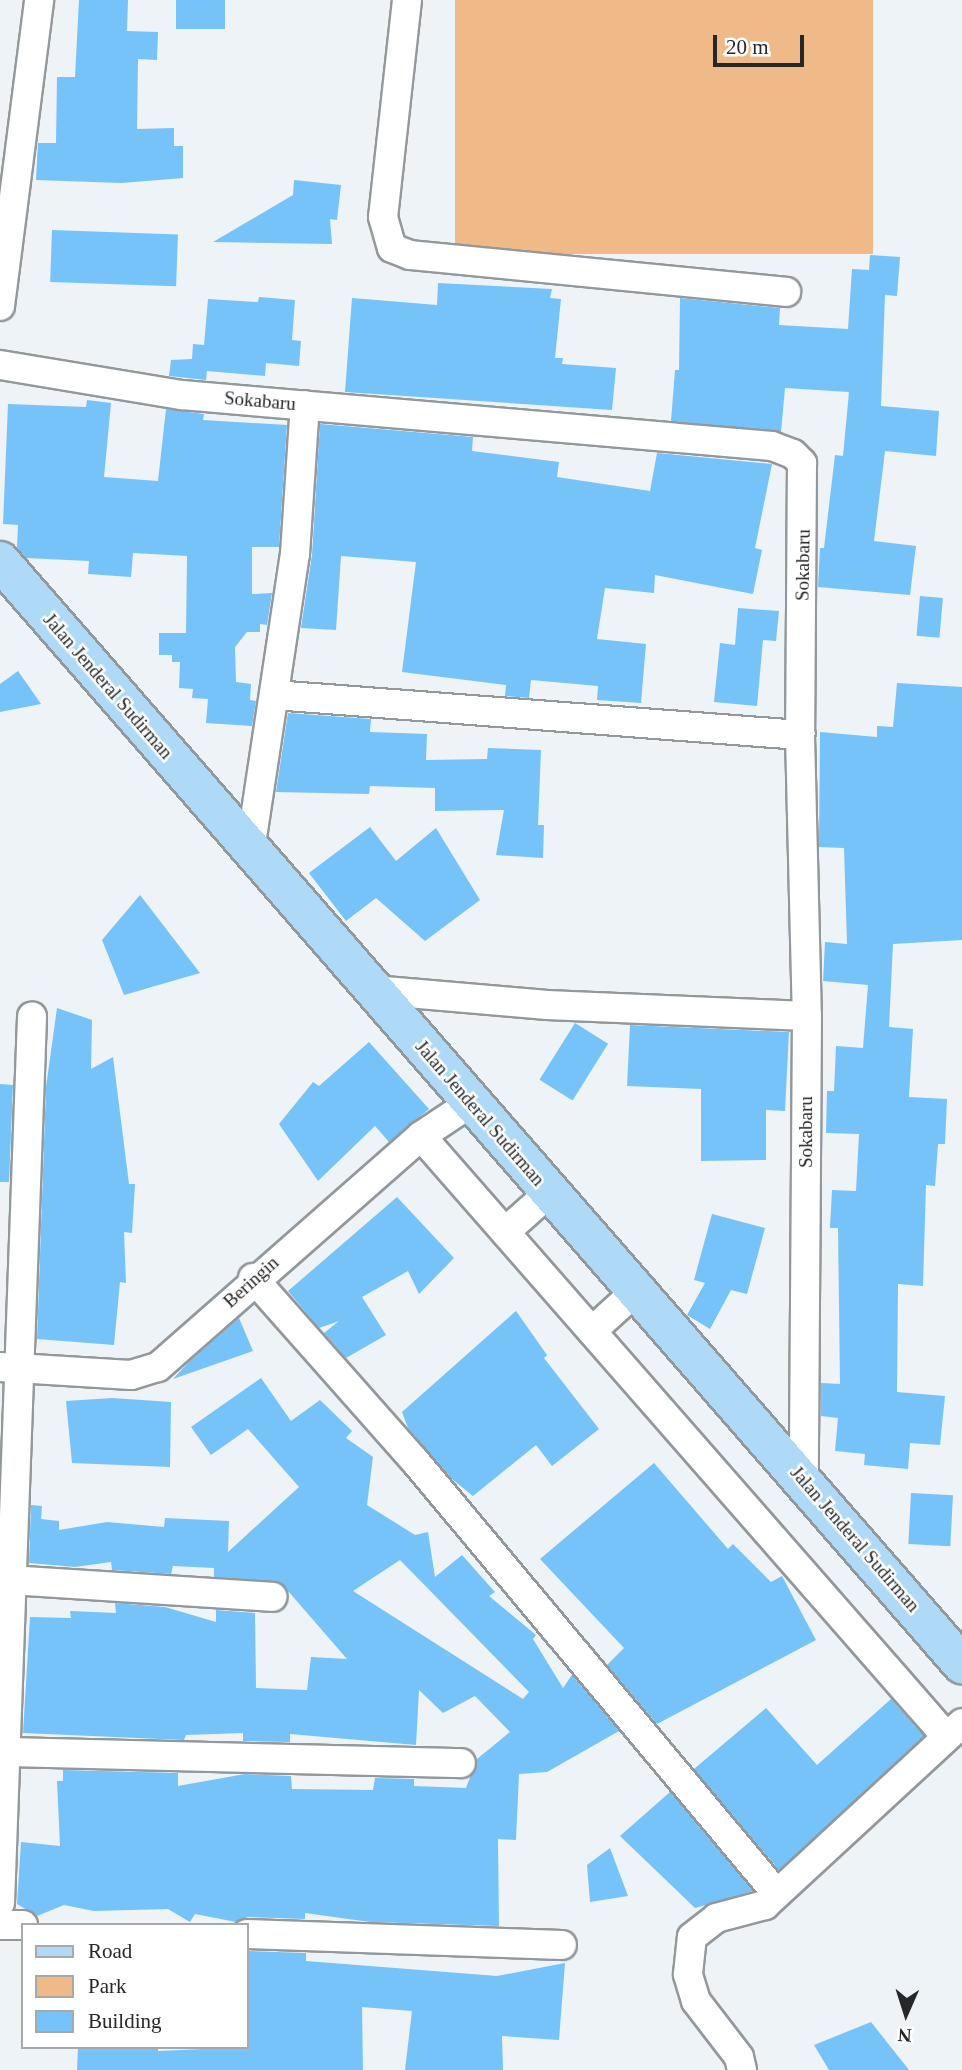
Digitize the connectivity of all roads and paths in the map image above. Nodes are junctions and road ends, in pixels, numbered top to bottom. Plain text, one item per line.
1 (38, 0) edge
2 (407, 0) edge
3 (786, 292) dead end
4 (0, 306) edge
5 (0, 365) edge
6 (305, 405) junction
7 (0, 561) edge
8 (274, 695) junction
9 (800, 735) junction
10 (250, 851) junction
11 (373, 990) junction
12 (807, 1016) junction
13 (32, 1017) dead end
14 (472, 1102) junction
15 (421, 1136) junction
16 (549, 1193) junction
17 (505, 1232) junction
18 (254, 1278) junction
19 (636, 1291) junction
20 (592, 1331) junction
21 (9, 1367) edge
22 (804, 1479) junction
23 (11, 1580) junction
24 (272, 1597) dead end
25 (962, 1664) edge
26 (953, 1729) edge
27 (6, 1752) junction
28 (461, 1763) dead end
29 (776, 1894) junction
30 (0, 1903) edge
31 (0, 1925) edge
32 (21, 1926) edge
33 (248, 1934) edge
34 (562, 1945) dead end
35 (742, 2070) edge

1 - 4 street
2 - 3 street
5 - 6 street, Sokabaru
6 - 8 street
6 - 9 street, Sokabaru
7 - 10 main road, Jalan Jenderal Sudirman
8 - 9 street
8 - 10 street
9 - 12 street, Sokabaru
10 - 11 main road, Jalan Jenderal Sudirman
11 - 12 street
11 - 14 main road, Jalan Jenderal Sudirman
12 - 22 street, Sokabaru
13 - 21 street
14 - 15 street, Beringin
14 - 16 main road, Jalan Jenderal Sudirman
15 - 17 street
15 - 18 street, Beringin
16 - 17 street
16 - 19 main road, Jalan Jenderal Sudirman
17 - 20 street
18 - 21 street, Beringin
18 - 29 street
19 - 20 street
19 - 22 main road, Jalan Jenderal Sudirman
20 - 26 street
21 - 23 street
22 - 25 main road, Jalan Jenderal Sudirman
23 - 24 street
23 - 27 street
26 - 29 street
27 - 28 street
27 - 30 street
29 - 35 street
31 - 32 street
33 - 34 street

